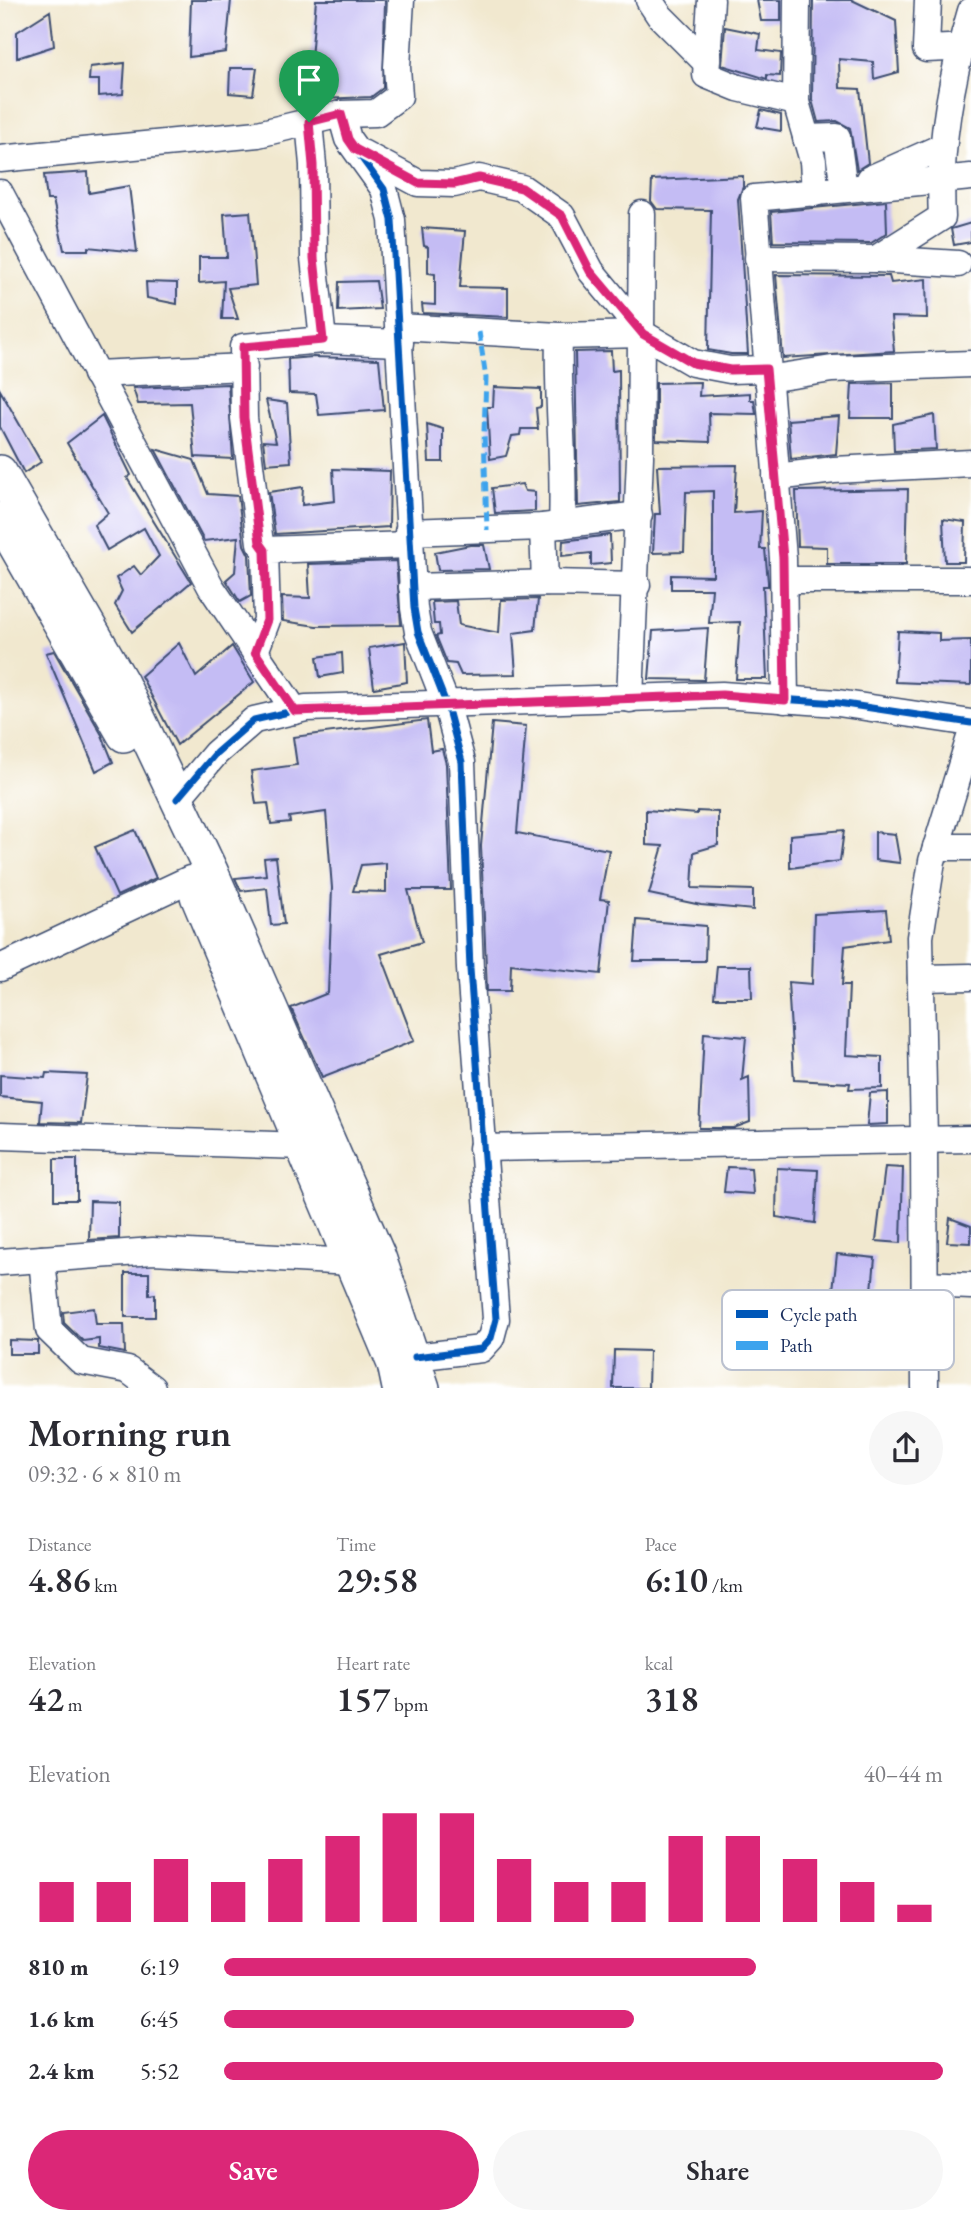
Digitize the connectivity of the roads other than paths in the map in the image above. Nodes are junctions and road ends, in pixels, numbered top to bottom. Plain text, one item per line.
1 (401, 0) edge
2 (649, 0) edge
3 (711, 0) edge
4 (797, 0) edge
5 (928, 0) edge
6 (971, 11) edge
7 (967, 47) edge
8 (706, 62) junction
9 (796, 102) junction
10 (341, 114) junction
11 (309, 122) junction
12 (806, 138) junction
13 (943, 147) junction
14 (355, 149) junction
15 (0, 159) edge
16 (971, 177) edge
17 (940, 181) junction
18 (848, 189) junction
19 (0, 192) edge
20 (815, 193) junction
21 (642, 214) dead end
22 (758, 258) junction
23 (876, 259) junction
24 (958, 264) dead end
25 (643, 334) junction
26 (400, 335) junction
27 (559, 336) junction
28 (323, 340) junction
29 (971, 364) edge
30 (244, 367) junction
31 (96, 374) junction
32 (767, 374) junction
33 (971, 463) edge
34 (0, 472) edge
35 (776, 477) junction
36 (639, 515) junction
37 (0, 519) edge
38 (553, 526) junction
39 (409, 539) junction
40 (265, 550) junction
41 (783, 580) junction
42 (971, 580) edge
43 (545, 583) junction
44 (637, 585) junction
45 (412, 587) junction
46 (255, 652) junction
47 (630, 699) junction
48 (785, 700) junction
49 (447, 706) junction
50 (295, 711) junction
51 (971, 723) edge
52 (971, 734) edge
53 (177, 799) junction
54 (936, 847) junction
55 (971, 847) edge
56 (190, 879) junction
57 (0, 968) edge
58 (971, 977) edge
59 (921, 978) junction
60 (0, 1136) edge
61 (925, 1138) junction
62 (971, 1139) edge
63 (303, 1146) junction
64 (482, 1148) junction
65 (42, 1259) junction
66 (0, 1262) edge
67 (351, 1262) junction
68 (925, 1284) junction
69 (971, 1286) edge
70 (925, 1290) edge
71 (925, 1370) edge
72 (419, 1372) edge
73 (152, 1388) edge
74 (399, 1388) edge
75 (925, 1388) edge

1 - 10 street
2 - 8 street
3 - 8 street
4 - 9 street
5 - 7 street
6 - 7 street
7 - 13 street
8 - 9 street
9 - 12 street
10 - 11 street
10 - 14 street
11 - 15 street
11 - 28 street
12 - 18 street
12 - 20 street
13 - 17 street
13 - 18 street
14 - 25 street
14 - 26 street
16 - 17 street
17 - 18 street
17 - 23 street
18 - 20 street
19 - 31 street
20 - 22 street
21 - 25 street
22 - 23 street
22 - 32 street
23 - 24 street
25 - 27 street
25 - 32 street
25 - 36 street
26 - 27 street
26 - 28 street
26 - 39 street
27 - 38 street
28 - 30 street
29 - 32 street
30 - 31 street
30 - 40 street
31 - 46 street
32 - 35 street
33 - 35 street
34 - 53 main road
35 - 41 street
36 - 38 street
36 - 44 street
37 - 56 main road
38 - 39 street
38 - 43 street
39 - 40 street
39 - 45 street
40 - 46 street
41 - 42 street
41 - 48 street
43 - 44 street
43 - 45 street
44 - 47 street
45 - 49 street
46 - 50 street
47 - 48 street
47 - 49 street
48 - 51 street
49 - 50 street
49 - 64 street
50 - 53 street
52 - 54 street
53 - 72 main road
54 - 55 street
54 - 59 street
56 - 57 street
56 - 63 main road
58 - 59 street
59 - 61 street
60 - 63 street
61 - 62 street
61 - 64 street
61 - 68 street
63 - 67 main road
64 - 72 street
65 - 66 street
65 - 67 street
65 - 73 street
67 - 74 main road
68 - 69 street
68 - 70 street
71 - 75 street

